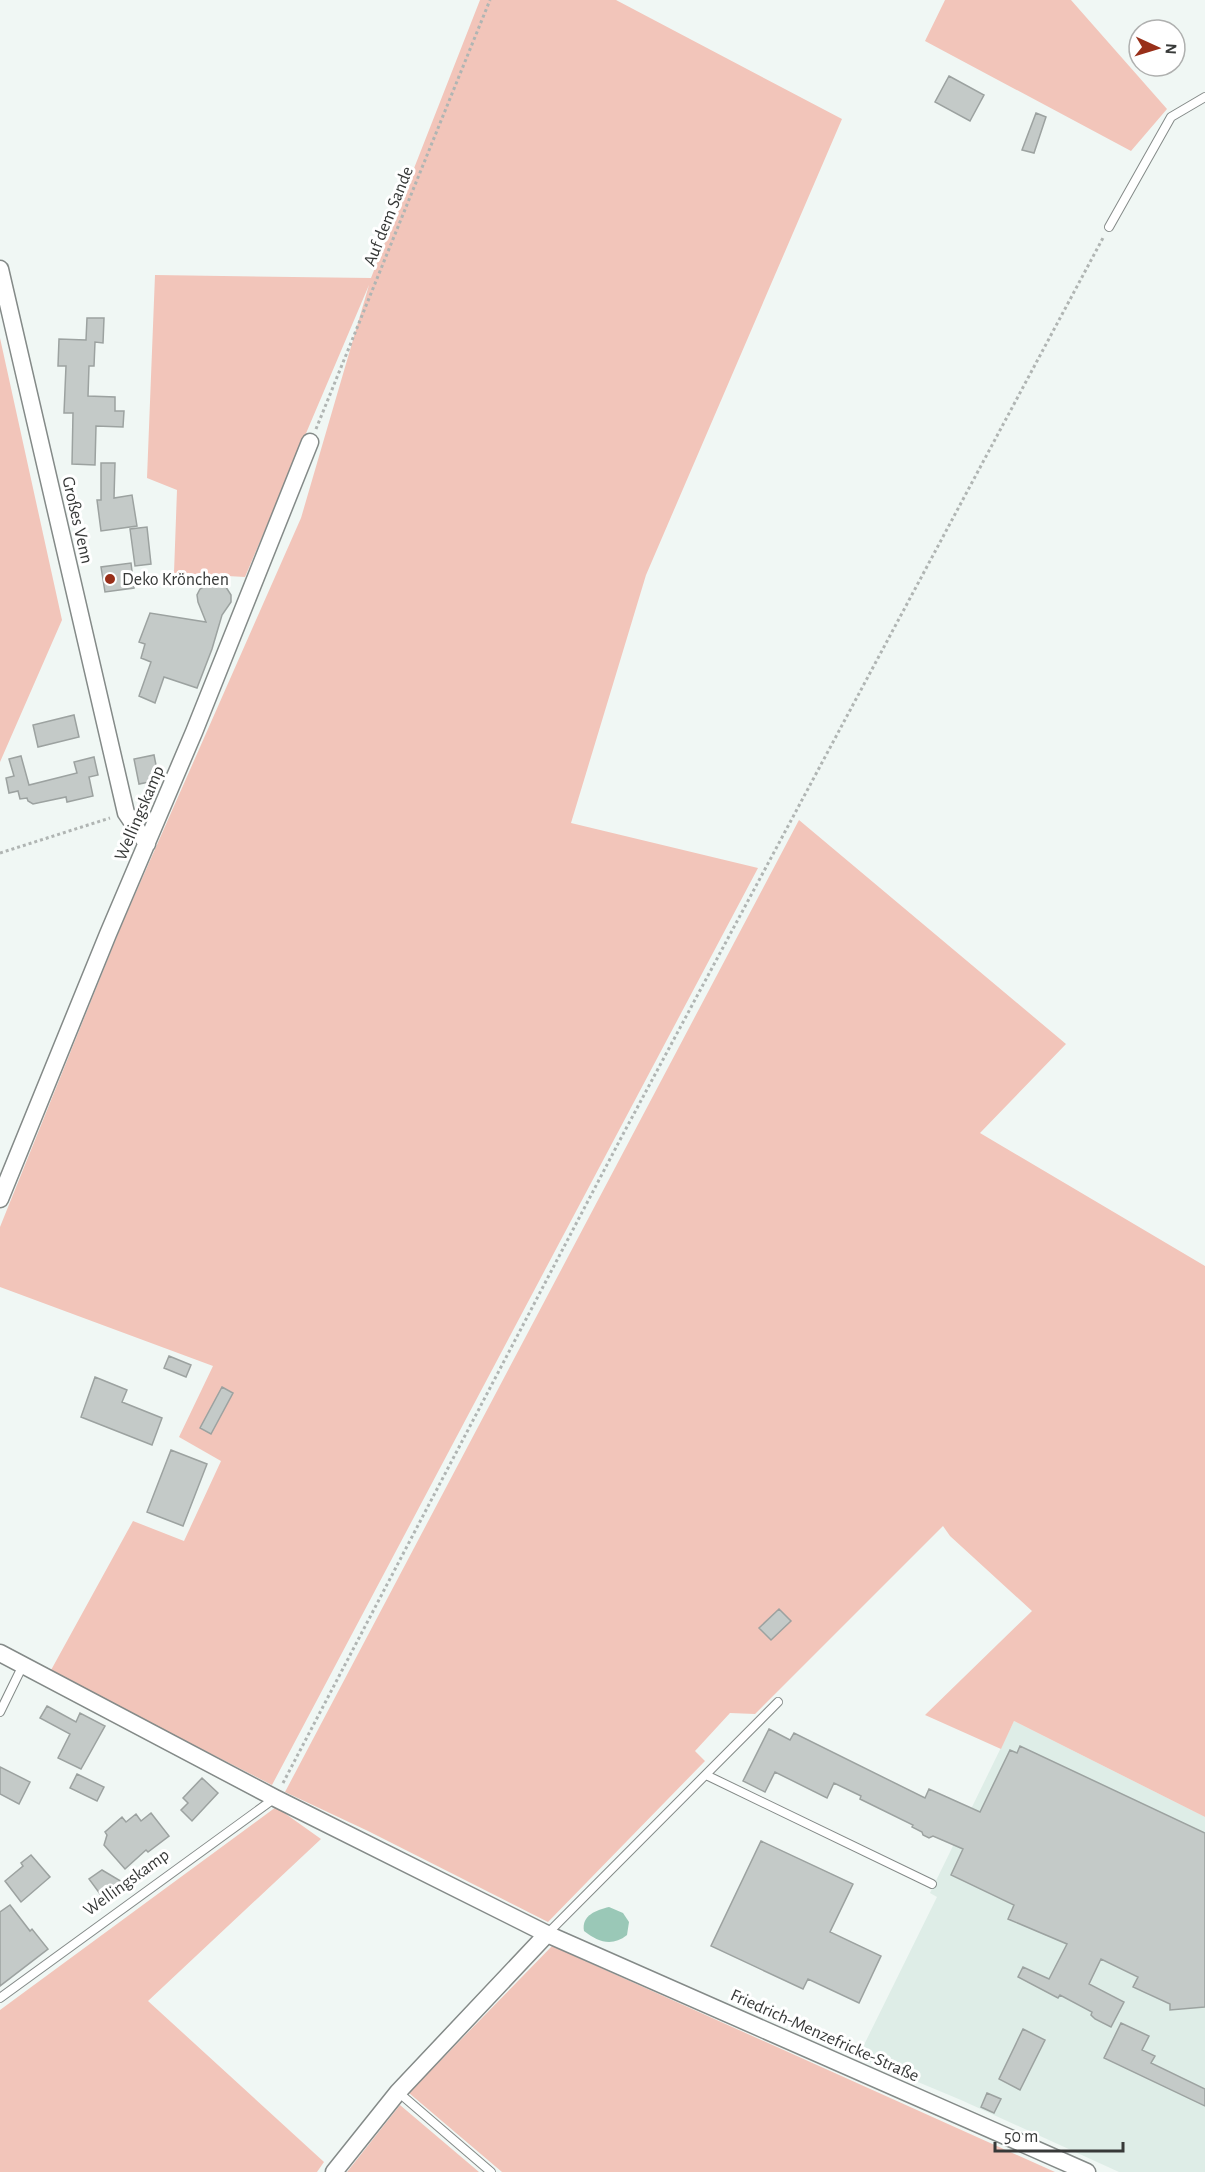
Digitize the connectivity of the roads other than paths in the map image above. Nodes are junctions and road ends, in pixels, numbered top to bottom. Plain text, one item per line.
1 (1205, 97) edge
2 (1109, 227) road end
3 (0, 269) edge
4 (310, 442) road end
5 (147, 844) junction
6 (0, 1199) edge
7 (0, 1653) edge
8 (24, 1665) junction
9 (778, 1702) dead end
10 (0, 1712) edge
11 (706, 1775) junction
12 (275, 1798) junction
13 (932, 1884) dead end
14 (547, 1934) junction
15 (0, 1998) edge
16 (398, 2092) junction
17 (334, 2172) edge
18 (491, 2172) edge
19 (1087, 2172) edge

1 - 2 lane
3 - 5 street, Großes Venn
4 - 5 street, Wellingskamp
5 - 6 street, Wellingskamp
7 - 8 street
8 - 10 lane
8 - 12 street
9 - 11 lane
11 - 13 lane
11 - 14 lane
12 - 14 street
12 - 15 lane, Wellingskamp
14 - 16 street
14 - 19 street, Friedrich-Menzefricke-Straße
16 - 17 street
16 - 18 lane

